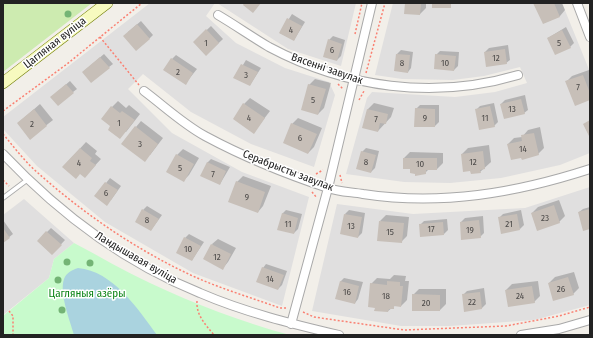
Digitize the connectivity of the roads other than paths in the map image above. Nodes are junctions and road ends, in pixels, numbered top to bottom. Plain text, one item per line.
1 (108, 3) edge
2 (372, 3) edge
3 (577, 3) edge
4 (218, 15) dead end
5 (590, 37) edge
6 (518, 75) dead end
7 (354, 79) junction
8 (3, 83) edge
9 (144, 91) road end
10 (3, 154) edge
11 (590, 169) edge
12 (27, 180) junction
13 (328, 188) junction
14 (3, 198) edge
15 (590, 320) edge
16 (291, 324) junction
17 (339, 335) edge
18 (521, 335) edge

1 - 8 street, Цагляная вуліца
2 - 7 street
3 - 5 street
4 - 7 street, Вясенні завулак
6 - 7 street, Вясенні завулак
7 - 13 street
9 - 13 street, Серабрысты завулак
10 - 12 street, Ландышавая вуліца
11 - 13 street, Серабрысты завулак
12 - 14 lane
12 - 16 street, Ландышавая вуліца
13 - 16 street
15 - 18 street
16 - 17 street, Ландышавая вуліца

